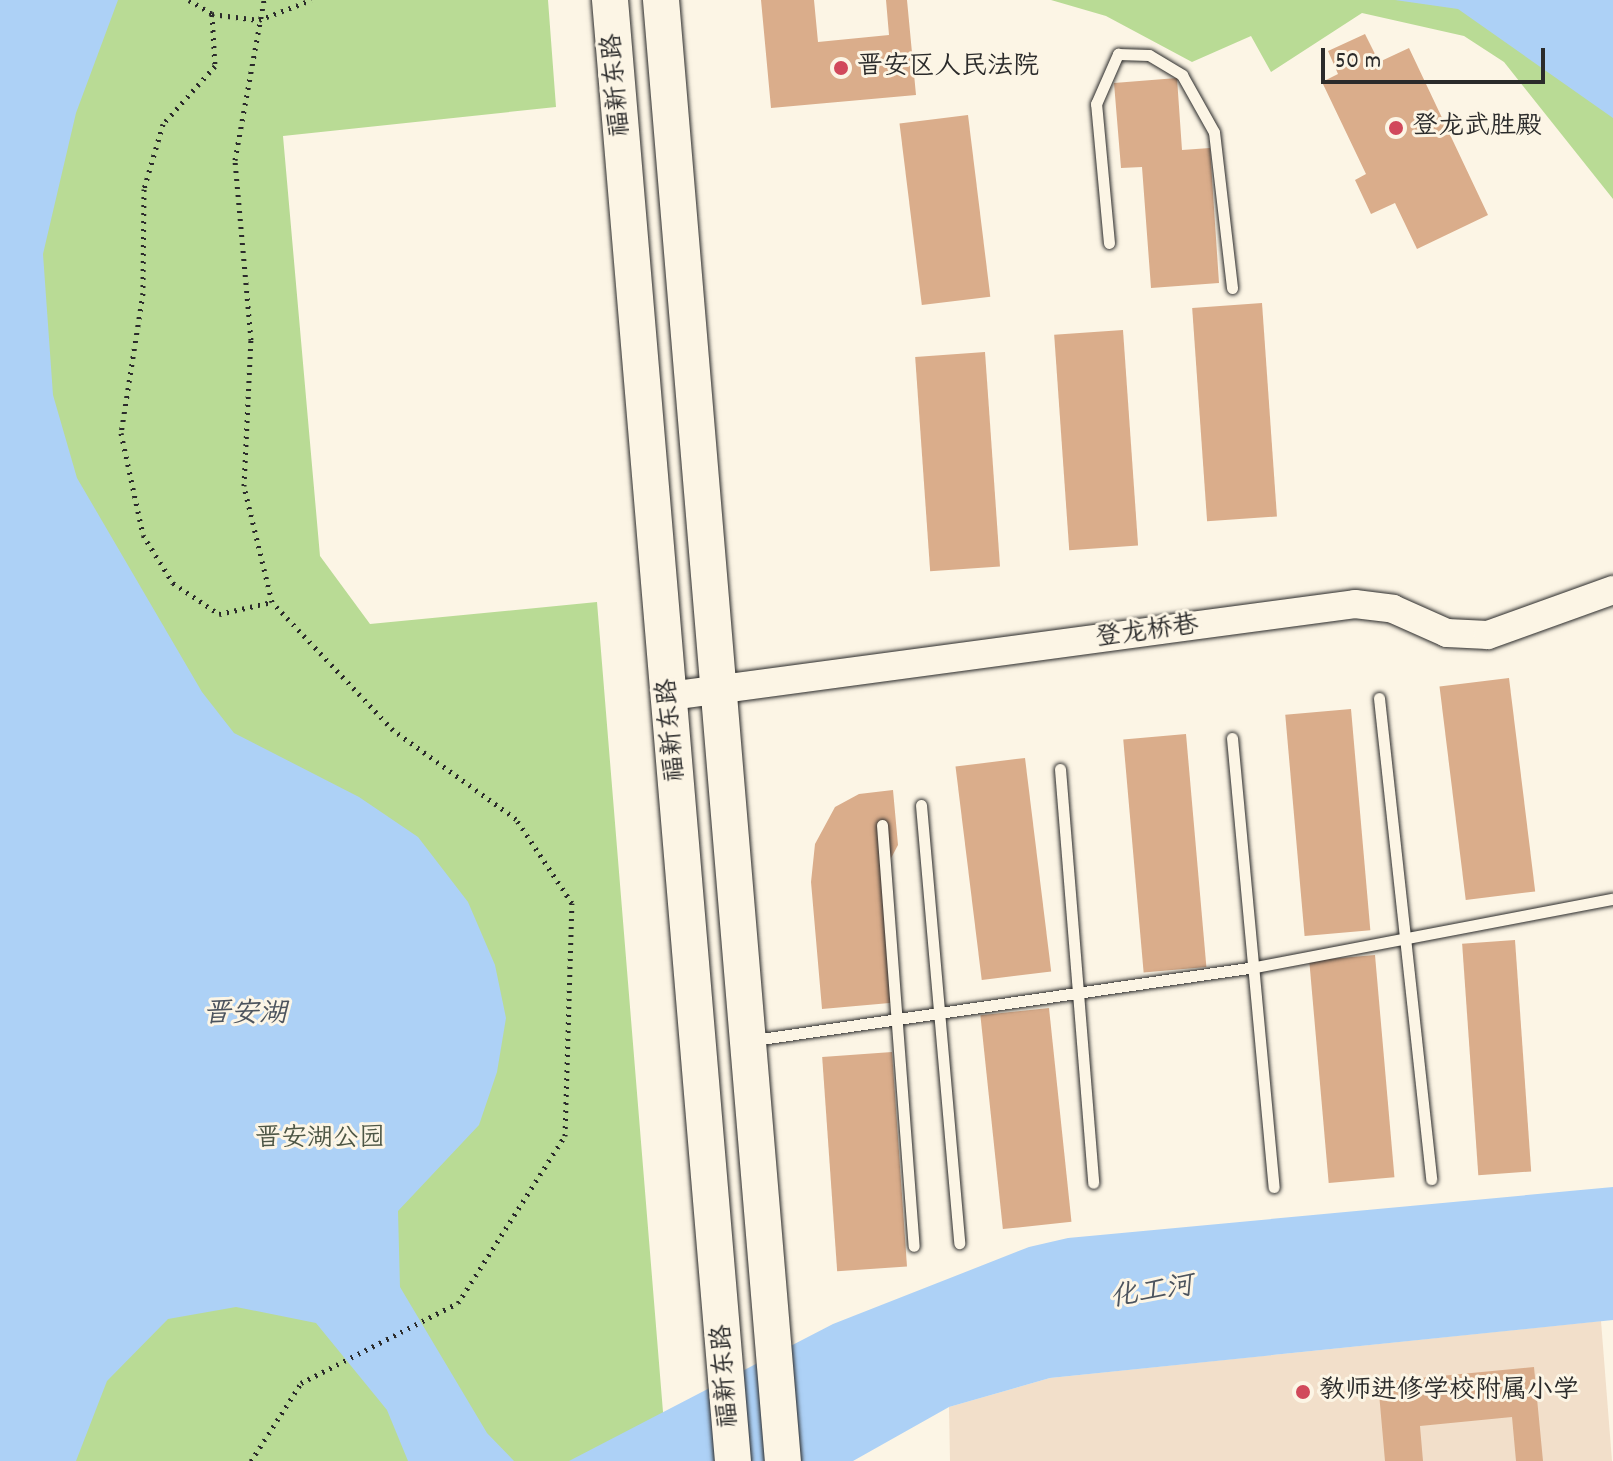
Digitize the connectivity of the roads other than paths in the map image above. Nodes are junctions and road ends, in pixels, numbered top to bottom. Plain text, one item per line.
1 (610, 0) edge
2 (661, 0) edge
3 (1109, 243) dead end
4 (1232, 288) dead end
5 (1613, 590) edge
6 (719, 689) junction
7 (670, 696) junction
8 (1379, 698) dead end
9 (1232, 738) dead end
10 (1060, 769) dead end
11 (921, 805) dead end
12 (882, 825) dead end
13 (1613, 899) edge
14 (1409, 937) junction
15 (1255, 967) junction
16 (1078, 989) junction
17 (939, 1012) junction
18 (897, 1018) junction
19 (749, 1041) junction
20 (1431, 1179) dead end
21 (1093, 1183) dead end
22 (1274, 1187) dead end
23 (959, 1243) dead end
24 (914, 1246) dead end
25 (733, 1461) edge
26 (783, 1461) edge

1 - 7 main road, 福新东路
2 - 6 main road, 福新东路
3 - 4 lane
5 - 6 street, 登龙桥巷
6 - 7 street, 登龙桥巷
6 - 19 main road, 福新东路
7 - 25 main road, 福新东路
8 - 14 lane
9 - 15 lane
10 - 16 lane
11 - 17 lane
12 - 18 lane
13 - 14 lane
14 - 15 lane
14 - 20 lane
15 - 16 lane
15 - 22 lane
16 - 17 lane
16 - 21 lane
17 - 18 lane
17 - 23 lane
18 - 19 lane
18 - 24 lane
19 - 26 main road, 福新东路

